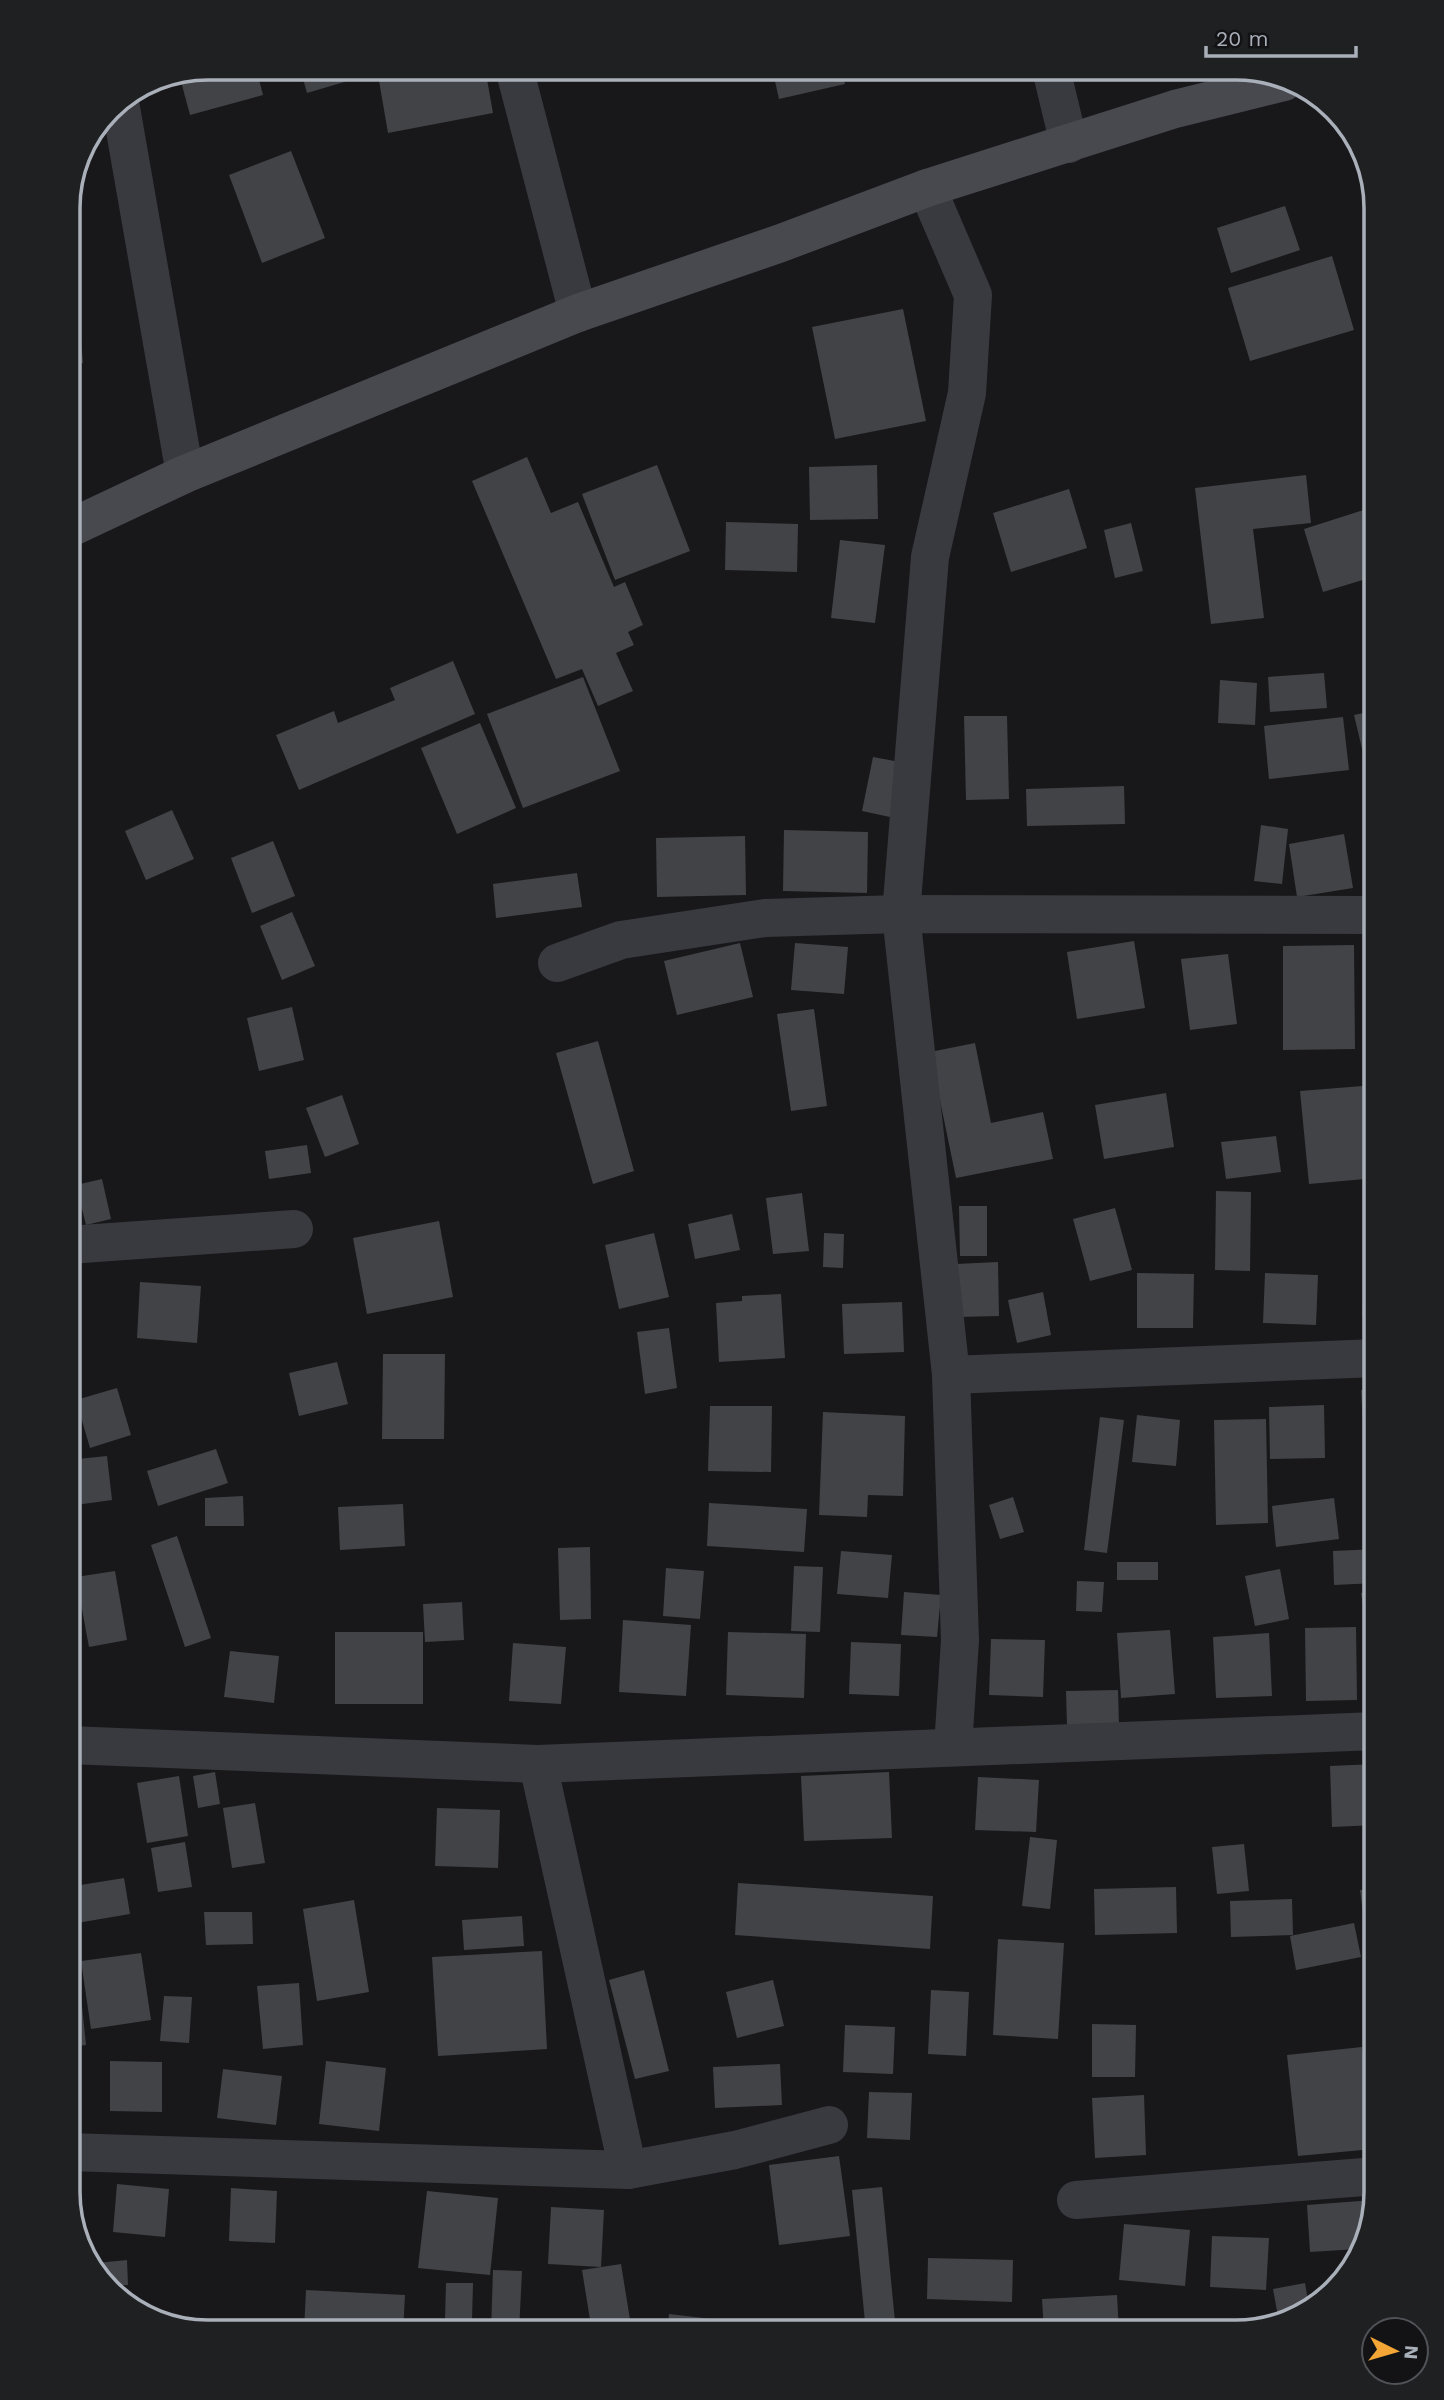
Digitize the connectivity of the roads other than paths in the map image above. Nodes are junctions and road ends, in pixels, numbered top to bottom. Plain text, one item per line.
1 (517, 81) edge
2 (1054, 81) edge
3 (1270, 85) edge
4 (122, 114) edge
5 (1069, 144) junction
6 (927, 188) junction
7 (578, 313) junction
8 (185, 474) junction
9 (81, 523) edge
10 (901, 914) junction
11 (1364, 915) edge
12 (557, 963) dead end
13 (294, 1228) dead end
14 (80, 1244) edge
15 (1364, 1358) edge
16 (951, 1375) junction
17 (1364, 1731) edge
18 (80, 1745) edge
19 (953, 1747) junction
20 (538, 1764) junction
21 (829, 2125) dead end
22 (80, 2152) edge
23 (628, 2170) junction
24 (1364, 2177) edge
25 (1076, 2200) dead end

1 - 7 street
2 - 5 street
3 - 5 main road
4 - 8 street
5 - 6 main road
6 - 7 main road
6 - 10 street
7 - 8 main road
8 - 9 main road
10 - 11 street
10 - 12 street
10 - 16 street
13 - 14 street
15 - 16 street
16 - 19 street
17 - 19 street
18 - 20 street
19 - 20 street
20 - 23 street
21 - 23 street
22 - 23 street
24 - 25 street

